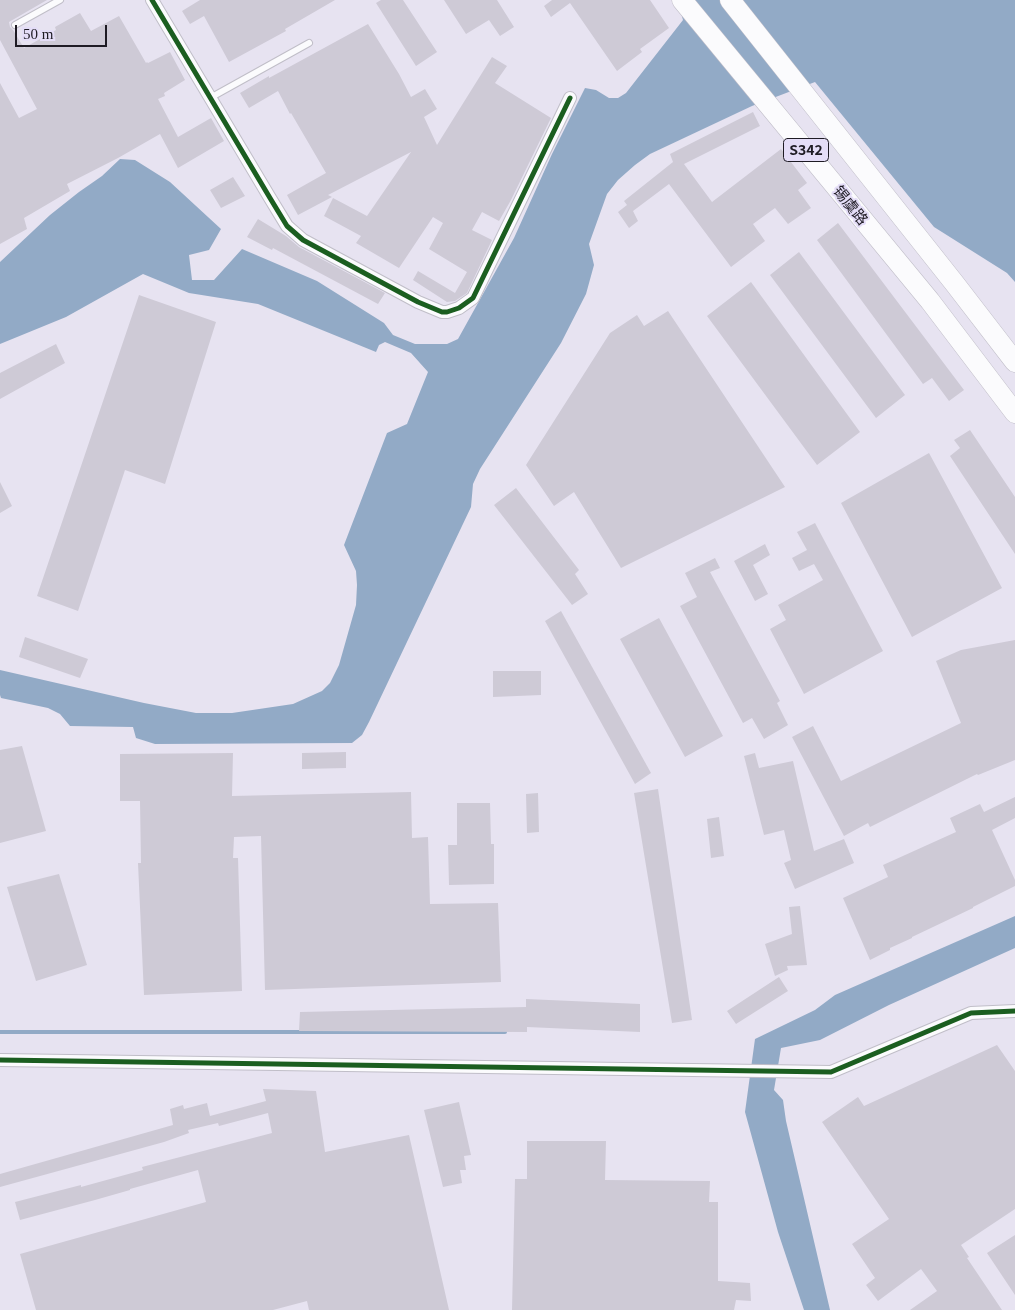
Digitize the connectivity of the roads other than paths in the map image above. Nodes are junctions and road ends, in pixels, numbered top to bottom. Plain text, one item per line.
1 (60, 0) edge
2 (152, 0) edge
3 (682, 0) edge
4 (730, 0) edge
5 (15, 25) dead end
6 (309, 44) dead end
7 (210, 98) junction
8 (570, 98) dead end
9 (1015, 362) edge
10 (1015, 413) edge
11 (1015, 1011) edge
12 (0, 1060) edge

1 - 5 lane
2 - 7 street
3 - 10 main road, 锡虞路 / S342
4 - 9 main road, S342
6 - 7 lane
7 - 8 street
11 - 12 street

